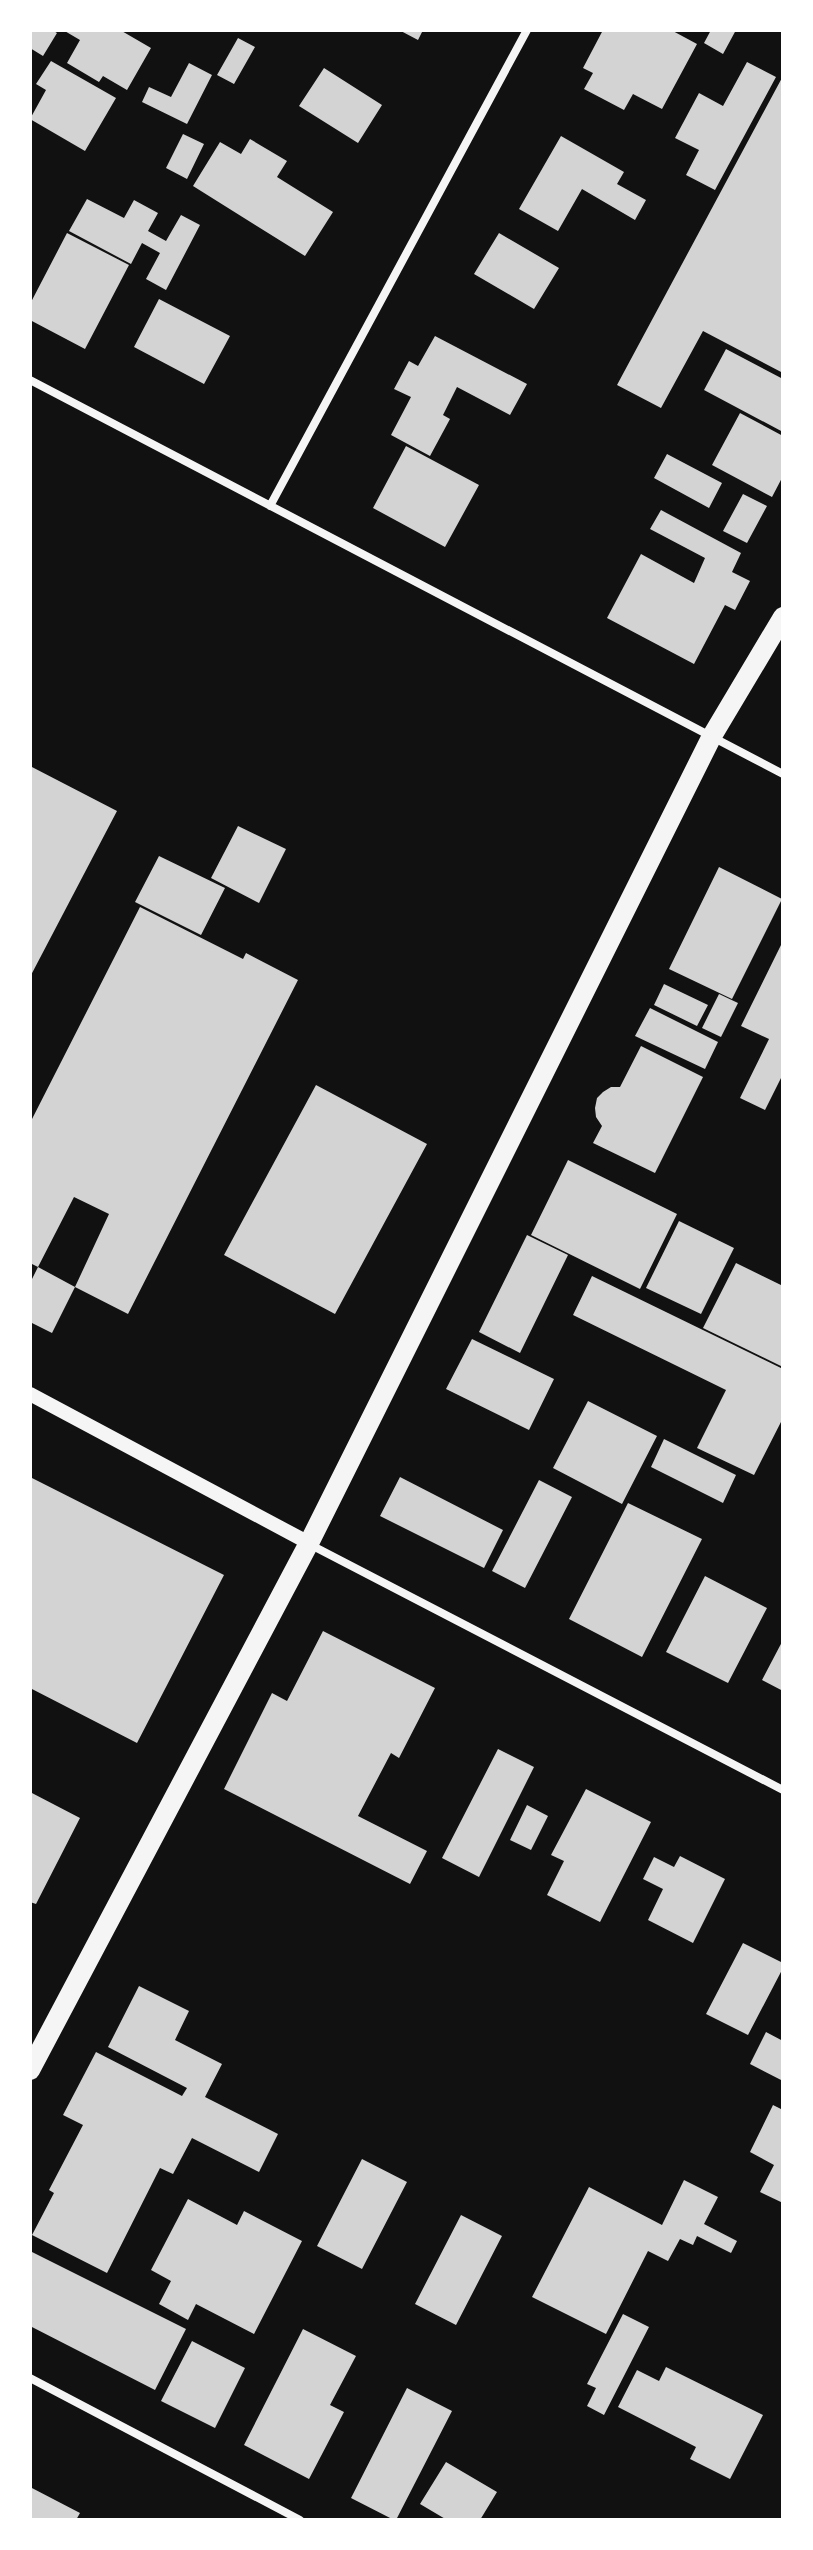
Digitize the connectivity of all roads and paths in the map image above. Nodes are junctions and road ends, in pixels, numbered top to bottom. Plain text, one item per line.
1 (527, 30) edge
2 (30, 380) edge
3 (270, 506) junction
4 (783, 617) edge
5 (712, 736) junction
6 (783, 774) edge
7 (30, 1394) edge
8 (309, 1543) junction
9 (783, 1790) edge
10 (30, 2070) edge
11 (30, 2378) edge
12 (300, 2520) edge

1 - 3 street
2 - 3 street
3 - 5 street
4 - 5 main road
5 - 6 street
5 - 8 main road
7 - 8 street
8 - 9 street
8 - 10 main road
11 - 12 street

